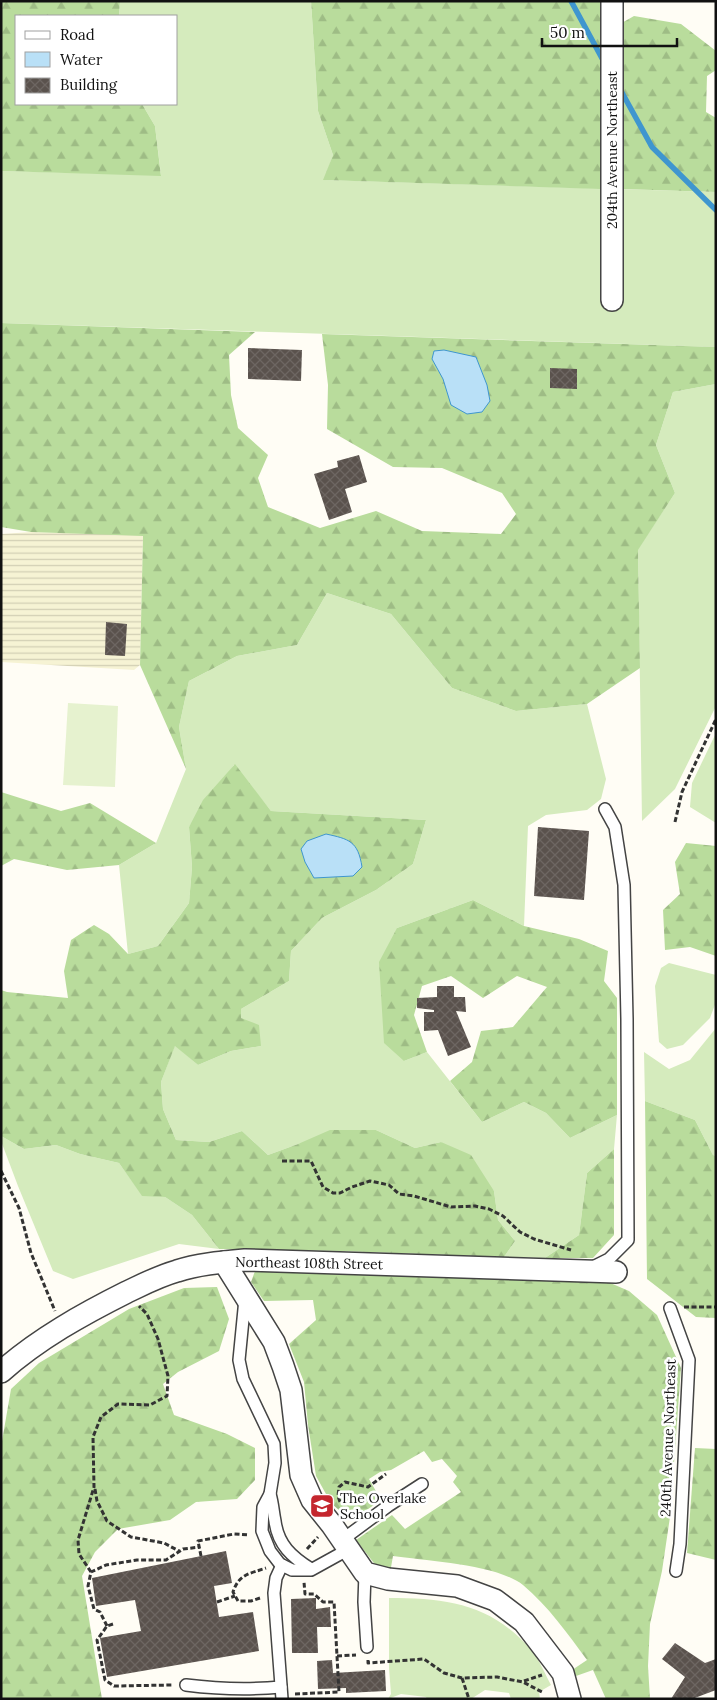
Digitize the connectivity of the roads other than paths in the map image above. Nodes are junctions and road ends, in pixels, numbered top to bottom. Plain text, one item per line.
1 (612, 1) edge
2 (612, 300) dead end
3 (605, 809) dead end
4 (224, 1262) junction
5 (588, 1269) junction
6 (616, 1272) dead end
7 (246, 1297) junction
8 (670, 1308) road end
9 (1, 1372) edge
10 (422, 1484) dead end
11 (270, 1494) junction
12 (337, 1536) junction
13 (280, 1570) junction
14 (311, 1570) junction
15 (676, 1571) dead end
16 (365, 1574) junction
17 (365, 1652) road end
18 (186, 1685) road end
19 (282, 1694) edge
20 (570, 1699) edge

1 - 2 street, 204th Avenue Northeast
3 - 5 lane
4 - 5 street, Northeast 108th Street
4 - 7 street
4 - 9 street, Northeast 108th Street
5 - 6 street, Northeast 108th Street
7 - 11 lane
7 - 12 street
8 - 15 lane, 240th Avenue Northeast
10 - 12 lane
11 - 13 lane
11 - 14 lane
12 - 14 lane
12 - 16 street
13 - 14 lane
13 - 19 lane
16 - 17 lane
16 - 20 street
18 - 19 lane

